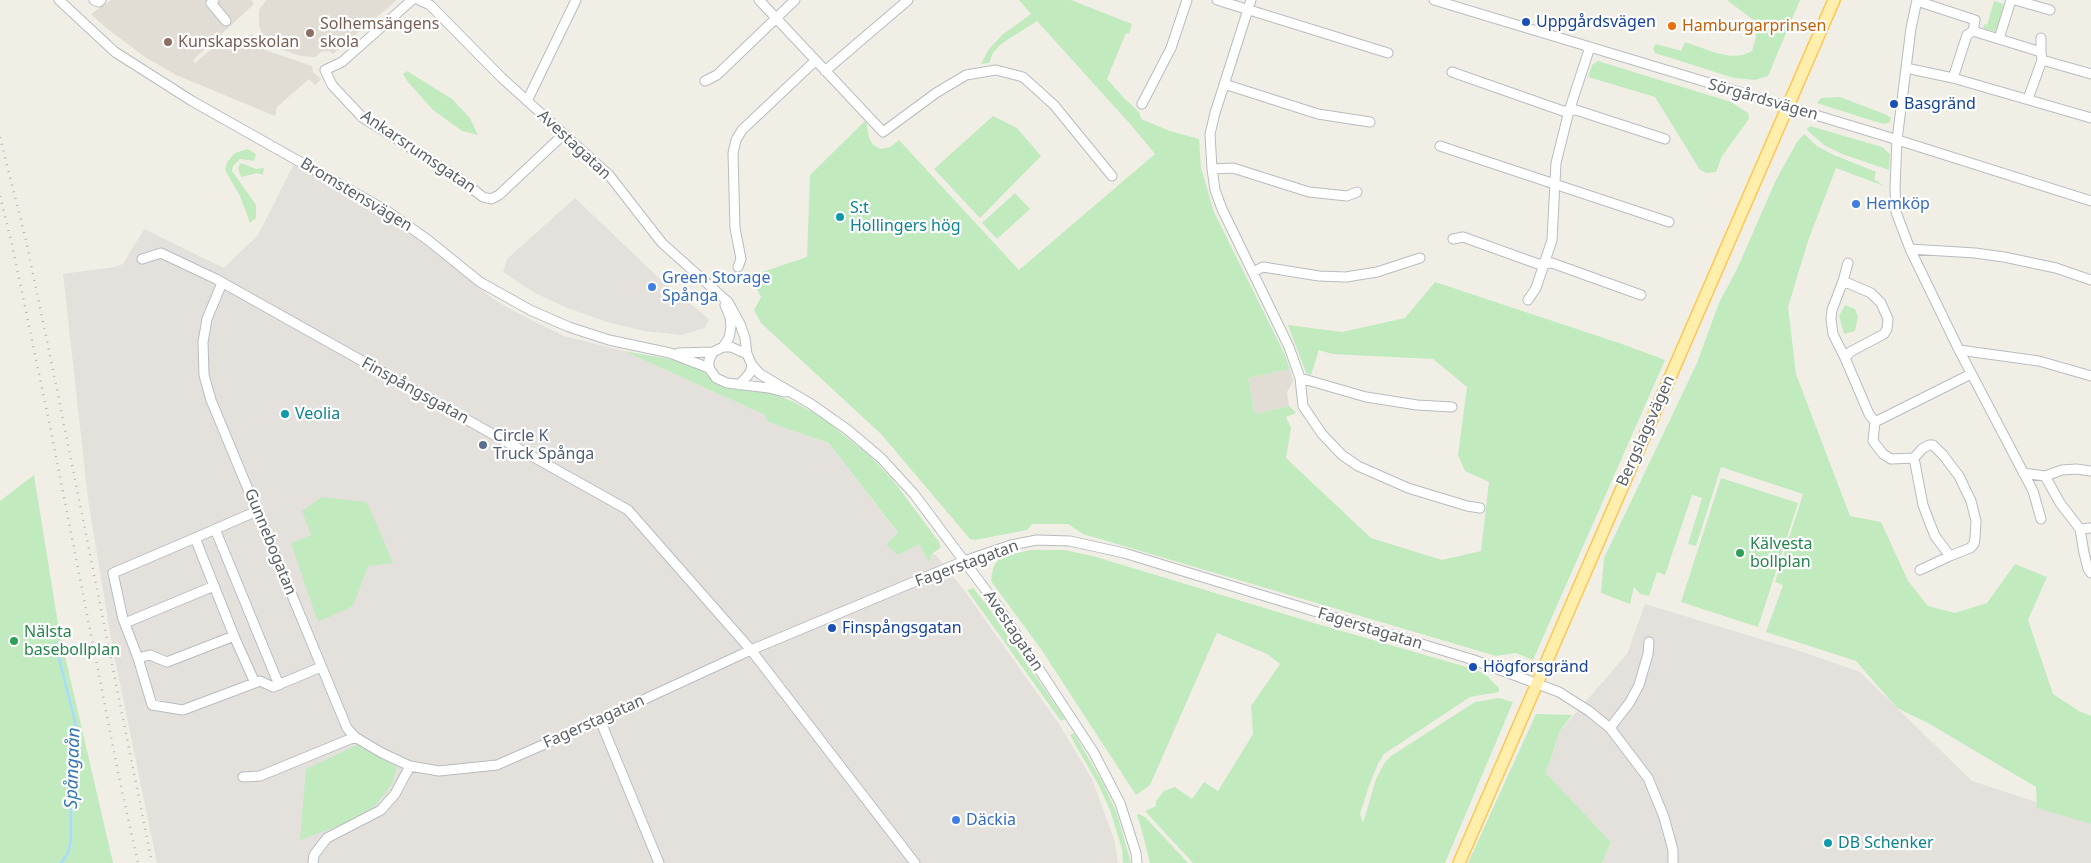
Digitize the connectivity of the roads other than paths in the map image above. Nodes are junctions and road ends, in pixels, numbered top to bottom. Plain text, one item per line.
1 (59, 0) edge
2 (94, 0) edge
3 (101, 0) edge
4 (214, 0) edge
5 (412, 0) edge
6 (419, 0) edge
7 (576, 0) edge
8 (759, 0) edge
9 (795, 0) edge
10 (908, 0) edge
11 (1187, 0) edge
12 (1217, 0) edge
13 (1251, 0) edge
14 (1434, 0) edge
15 (1834, 0) edge
16 (1917, 0) edge
17 (2011, 0) edge
18 (2015, 0) edge
19 (2050, 10) dead end
20 (1247, 11) junction
21 (776, 17) junction
22 (226, 21) dead end
23 (1973, 31) junction
24 (2041, 38) dead end
25 (1999, 39) junction
26 (1590, 47) junction
27 (1388, 52) dead end
28 (2041, 56) junction
29 (815, 61) junction
30 (1906, 68) junction
31 (825, 71) junction
32 (1452, 72) dead end
33 (2091, 74) edge
34 (1953, 78) junction
35 (705, 81) dead end
36 (1224, 84) junction
37 (2028, 99) junction
38 (527, 101) junction
39 (1142, 104) dead end
40 (1788, 107) junction
41 (1569, 111) junction
42 (2091, 118) edge
43 (1370, 122) dead end
44 (564, 134) junction
45 (1665, 139) dead end
46 (1897, 140) junction
47 (1440, 146) dead end
48 (1212, 169) junction
49 (1112, 176) dead end
50 (1555, 185) junction
51 (1357, 192) dead end
52 (2091, 201) edge
53 (1669, 222) dead end
54 (1453, 239) dead end
55 (1910, 249) junction
56 (1420, 258) dead end
57 (142, 260) dead end
58 (1545, 263) junction
59 (1848, 263) dead end
60 (738, 268) dead end
61 (1253, 272) junction
62 (2091, 280) edge
63 (1843, 281) junction
64 (222, 283) junction
65 (1641, 295) dead end
66 (721, 297) junction
67 (1528, 300) dead end
68 (723, 348) junction
69 (1959, 350) junction
70 (713, 352) junction
71 (670, 353) junction
72 (746, 354) junction
73 (1845, 358) junction
74 (752, 365) junction
75 (709, 368) junction
76 (1971, 374) junction
77 (2091, 376) edge
78 (1300, 378) junction
79 (740, 385) junction
80 (795, 395) junction
81 (1452, 407) dead end
82 (1876, 422) junction
83 (1914, 458) junction
84 (2091, 471) edge
85 (2023, 472) junction
86 (2045, 476) junction
87 (1480, 508) dead end
88 (257, 511) junction
89 (2041, 519) dead end
90 (2091, 528) edge
91 (216, 529) junction
92 (2080, 529) junction
93 (195, 538) junction
94 (1950, 556) junction
95 (964, 561) junction
96 (1920, 570) dead end
97 (2091, 573) edge
98 (214, 586) junction
99 (125, 623) junction
100 (234, 636) junction
101 (1649, 642) dead end
102 (751, 650) junction
103 (138, 658) junction
104 (321, 668) junction
105 (255, 683) junction
106 (1536, 683) junction
107 (279, 685) junction
108 (600, 720) junction
109 (1610, 728) junction
110 (355, 737) junction
111 (410, 766) junction
112 (243, 777) dead end
113 (313, 863) edge
114 (659, 863) edge
115 (915, 863) edge
116 (1137, 863) edge
117 (1459, 863) edge
118 (1673, 863) edge

1 - 71 street, Bromstensvägen
2 - 3 street
4 - 22 street
5 - 44 street, Ankarsrumsgatan
6 - 38 street, Avestagatan
7 - 38 street
8 - 21 street
9 - 21 street
10 - 31 street
11 - 39 street
12 - 20 street
13 - 20 street
14 - 26 street, Sörgårdsvägen
15 - 40 main road, Bergslagsvägen
16 - 23 street
16 - 30 street
17 - 25 street
18 - 19 street
20 - 27 street
20 - 36 street
21 - 29 street
21 - 35 street
23 - 25 street
23 - 34 street
24 - 28 street
25 - 28 street
26 - 40 street, Sörgårdsvägen
26 - 41 street
28 - 33 street
28 - 37 street
29 - 31 street
29 - 60 street
30 - 34 street
30 - 46 street
31 - 49 street
32 - 41 street
34 - 37 street
36 - 43 street
36 - 48 street
37 - 42 street
38 - 44 street, Avestagatan
40 - 46 street, Sörgårdsvägen
40 - 106 main road, Bergslagsvägen
41 - 45 street
41 - 50 street
44 - 66 street, Avestagatan
46 - 52 street, Sörgårdsvägen
46 - 55 street
47 - 50 street
48 - 51 street
48 - 61 street
50 - 53 street
50 - 58 street
54 - 58 street
55 - 62 street
55 - 69 street
56 - 61 street
57 - 64 street, Finspångsgatan
58 - 65 street
58 - 67 street
59 - 63 street
61 - 78 street
63 - 73 street
63 - 73 street
64 - 88 street, Gunnebogatan
64 - 102 street, Finspångsgatan
66 - 68 street, Avestagatan
66 - 72 street, Avestagatan
68 - 70 street
68 - 72 street
69 - 76 street
69 - 77 street
70 - 71 street, Bromstensvägen
70 - 75 street
71 - 75 street, Bromstensvägen
72 - 74 street, Avestagatan
73 - 82 street
74 - 79 street
74 - 80 street, Avestagatan
75 - 79 street, Avestagatan
76 - 82 street
76 - 85 street
78 - 81 street
78 - 87 street
79 - 80 street, Avestagatan
80 - 95 street, Avestagatan
82 - 83 street
83 - 94 street
83 - 94 street
84 - 86 street
85 - 86 street
85 - 89 street
86 - 92 street
88 - 91 street
88 - 104 street, Gunnebogatan
90 - 92 street
91 - 93 street
91 - 107 street
92 - 97 street
93 - 98 street
93 - 99 street
94 - 96 street
95 - 102 street, Fagerstagatan
95 - 106 street, Fagerstagatan
95 - 116 street, Avestagatan
98 - 99 street
98 - 100 street
99 - 103 street
100 - 103 street
100 - 105 street
101 - 109 street
102 - 108 street, Fagerstagatan
102 - 115 street, Finspångsgatan
103 - 105 street
104 - 107 street
104 - 110 street, Gunnebogatan
105 - 107 street
106 - 109 street, Fagerstagatan
106 - 117 main road, Bergslagsvägen
108 - 111 street, Fagerstagatan
108 - 114 street
109 - 118 street, Fagerstagatan
110 - 111 street, Gunnebogatan
110 - 112 street
111 - 113 street

